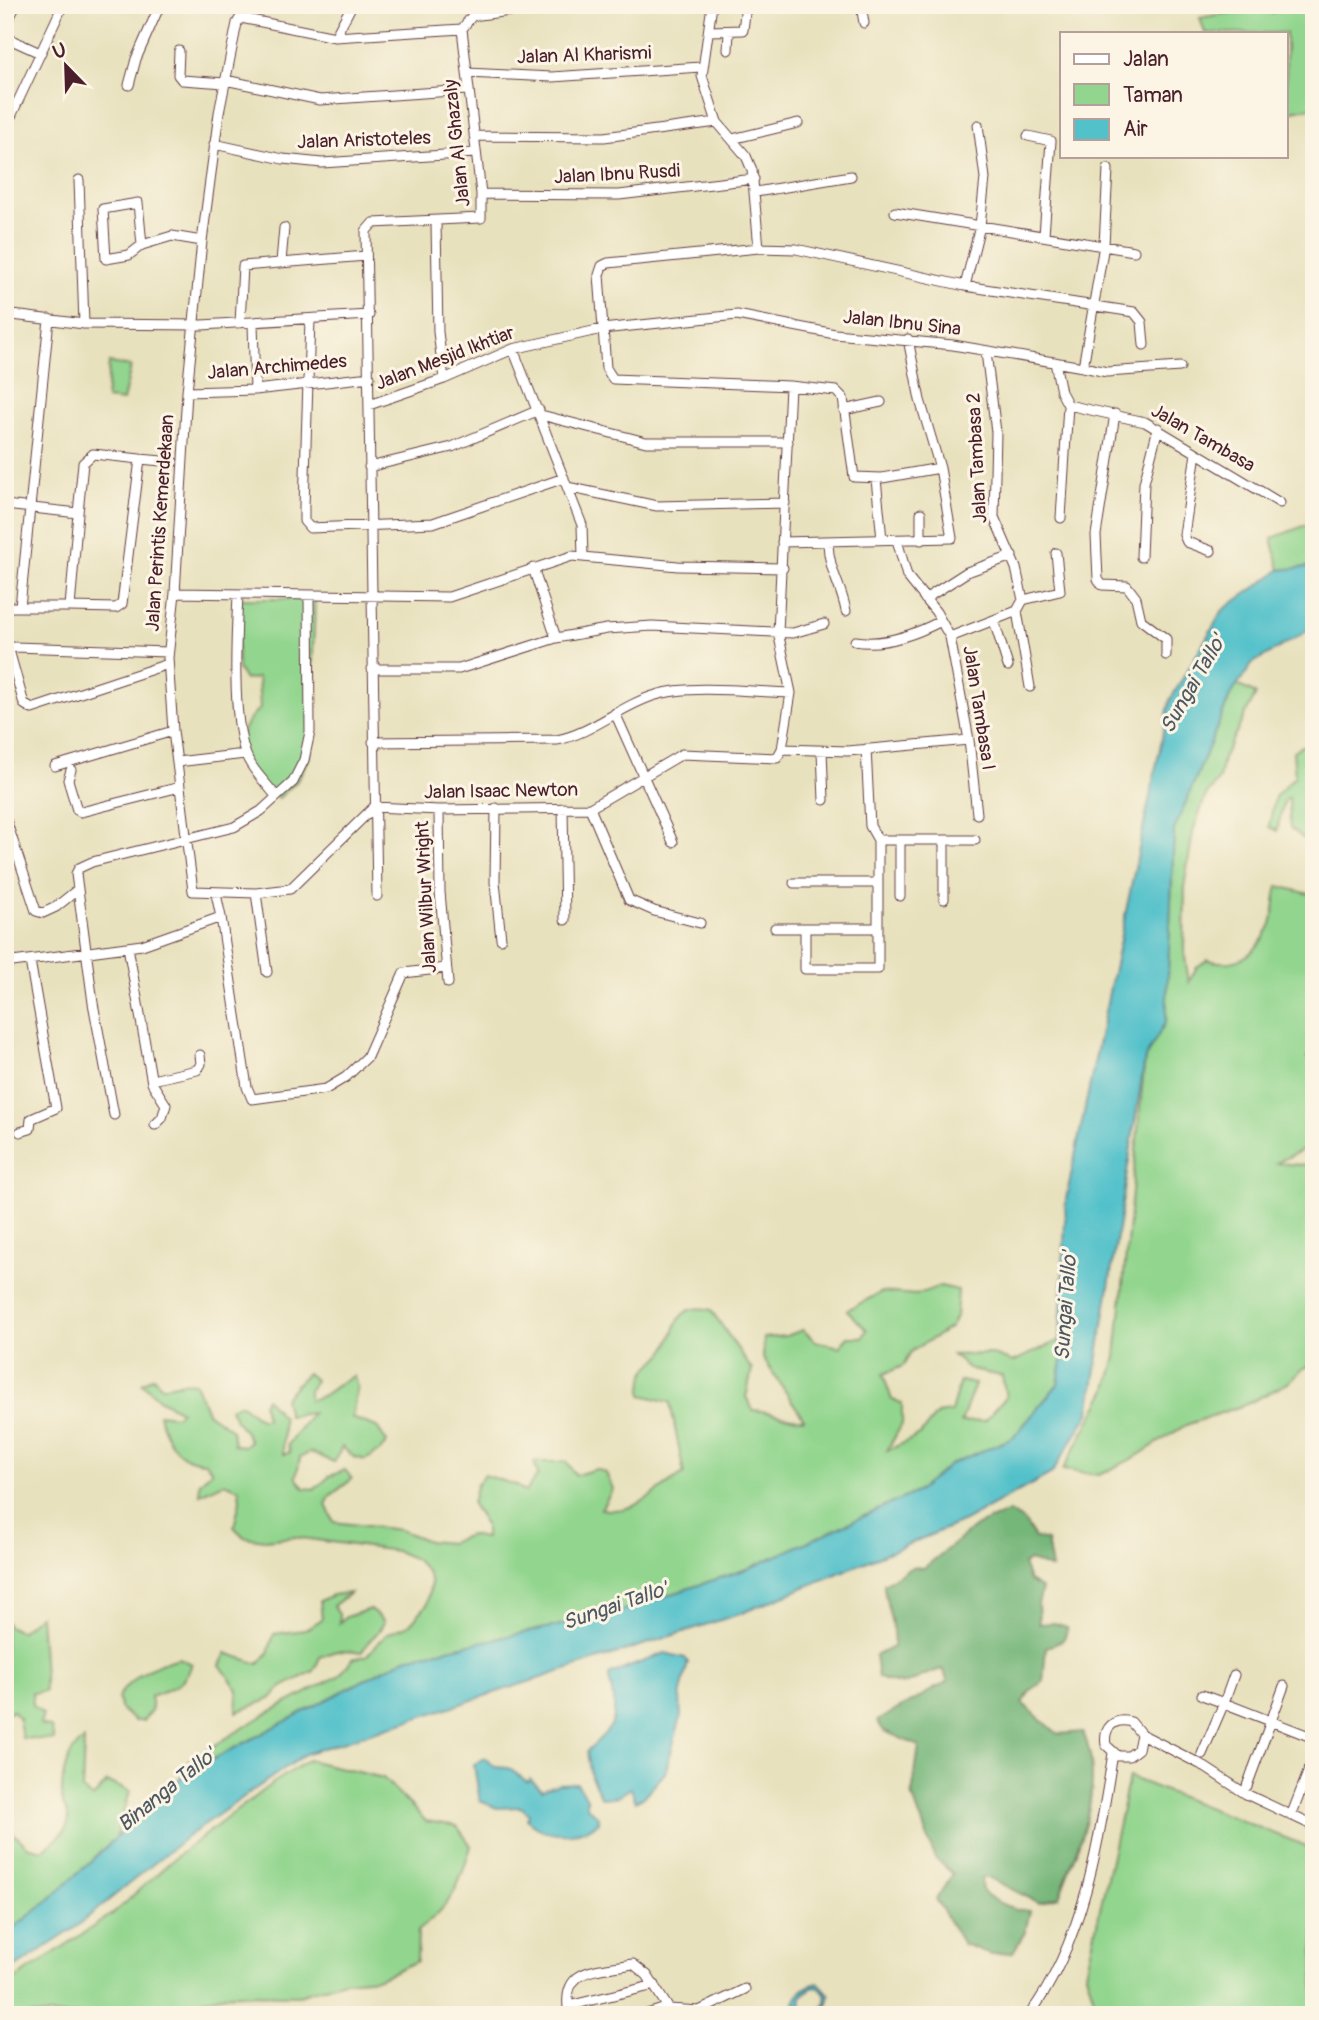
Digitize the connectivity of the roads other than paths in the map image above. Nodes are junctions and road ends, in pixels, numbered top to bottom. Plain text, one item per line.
1 (16, 5) edge
2 (63, 5) edge
3 (160, 5) edge
4 (557, 5) edge
5 (712, 5) edge
6 (746, 5) edge
7 (862, 5) edge
8 (348, 7) edge
9 (864, 23) dead end
10 (5, 26) edge
11 (462, 29) junction
12 (709, 32) junction
13 (729, 32) junction
14 (5, 37) edge
15 (335, 37) junction
16 (728, 50) dead end
17 (179, 51) dead end
18 (40, 53) junction
19 (701, 67) junction
20 (467, 73) junction
21 (225, 81) junction
22 (129, 85) dead end
23 (467, 90) junction
24 (718, 122) junction
25 (798, 123) dead end
26 (978, 125) dead end
27 (5, 130) edge
28 (474, 136) junction
29 (1028, 136) dead end
30 (732, 139) junction
31 (214, 144) junction
32 (475, 153) junction
33 (1108, 169) dead end
34 (851, 176) dead end
35 (754, 178) junction
36 (79, 180) dead end
37 (756, 192) junction
38 (481, 194) junction
39 (895, 212) dead end
40 (436, 223) junction
41 (980, 226) junction
42 (284, 228) dead end
43 (1044, 235) junction
44 (202, 241) junction
45 (142, 245) junction
46 (1104, 245) junction
47 (760, 248) junction
48 (1134, 251) dead end
49 (366, 256) junction
50 (281, 262) junction
51 (965, 286) junction
52 (1094, 307) junction
53 (5, 314) edge
54 (369, 315) junction
55 (49, 319) junction
56 (310, 319) junction
57 (240, 323) junction
58 (253, 323) junction
59 (84, 324) junction
60 (193, 324) junction
61 (602, 329) junction
62 (908, 339) junction
63 (1144, 345) dead end
64 (513, 349) junction
65 (986, 352) junction
66 (1055, 362) junction
67 (1083, 367) junction
68 (1180, 367) dead end
69 (370, 377) junction
70 (444, 379) junction
71 (309, 385) junction
72 (790, 386) junction
73 (255, 390) junction
74 (187, 392) junction
75 (881, 402) dead end
76 (1068, 404) junction
77 (369, 405) junction
78 (844, 410) junction
79 (540, 412) junction
80 (1115, 414) junction
81 (1158, 428) junction
82 (788, 442) junction
83 (1196, 453) junction
84 (141, 459) junction
85 (173, 462) dead end
86 (369, 467) junction
87 (940, 468) junction
88 (876, 479) junction
89 (566, 482) junction
90 (785, 503) junction
91 (1280, 503) dead end
92 (5, 505) edge
93 (30, 507) junction
94 (78, 513) junction
95 (921, 513) dead end
96 (1061, 518) dead end
97 (369, 527) junction
98 (882, 539) junction
99 (897, 540) junction
100 (921, 540) junction
101 (782, 542) junction
102 (828, 543) junction
103 (1211, 551) dead end
104 (1056, 553) dead end
105 (583, 556) junction
106 (1012, 556) junction
107 (1141, 557) dead end
108 (533, 568) junction
109 (783, 568) junction
110 (175, 593) junction
111 (238, 595) junction
112 (309, 595) junction
113 (370, 597) junction
114 (925, 599) junction
115 (1023, 600) junction
116 (5, 607) edge
117 (20, 607) junction
118 (70, 607) junction
119 (846, 611) dead end
120 (1017, 611) junction
121 (942, 621) junction
122 (994, 621) junction
123 (824, 624) dead end
124 (778, 632) junction
125 (950, 637) junction
126 (556, 638) junction
127 (855, 641) dead end
128 (168, 652) junction
129 (1166, 655) dead end
130 (168, 664) junction
131 (1008, 666) dead end
132 (372, 669) junction
133 (1030, 687) dead end
134 (791, 693) junction
135 (615, 713) junction
136 (173, 731) junction
137 (969, 740) junction
138 (373, 742) junction
139 (866, 749) junction
140 (822, 751) junction
141 (780, 752) junction
142 (245, 754) junction
143 (177, 762) junction
144 (55, 766) dead end
145 (71, 770) dead end
146 (643, 776) junction
147 (180, 787) junction
148 (276, 796) junction
149 (824, 800) dead end
150 (374, 807) junction
151 (496, 808) junction
152 (563, 808) junction
153 (590, 808) junction
154 (439, 810) junction
155 (977, 814) dead end
156 (5, 817) edge
157 (186, 838) junction
158 (878, 840) junction
159 (900, 840) junction
160 (944, 840) junction
161 (975, 840) dead end
162 (673, 842) dead end
163 (794, 883) dead end
164 (878, 883) junction
165 (77, 890) junction
166 (256, 893) junction
167 (216, 894) junction
168 (377, 896) dead end
169 (900, 896) dead end
170 (944, 899) dead end
171 (221, 917) junction
172 (565, 920) dead end
173 (700, 923) dead end
174 (775, 928) dead end
175 (805, 928) junction
176 (878, 928) junction
177 (501, 939) dead end
178 (128, 947) junction
179 (86, 953) junction
180 (30, 961) junction
181 (5, 963) edge
182 (446, 968) junction
183 (267, 972) dead end
184 (448, 983) dead end
185 (200, 1055) dead end
186 (152, 1080) junction
187 (114, 1115) dead end
188 (155, 1125) dead end
189 (20, 1132) dead end
190 (1234, 1675) dead end
191 (1284, 1686) dead end
192 (1202, 1695) dead end
193 (1224, 1703) junction
194 (1269, 1721) junction
195 (1141, 1734) junction
196 (1314, 1738) edge
197 (1113, 1753) junction
198 (1202, 1754) dead end
199 (1314, 1757) edge
200 (1247, 1786) dead end
201 (1291, 1816) junction
202 (1314, 1826) edge
203 (655, 1985) junction
204 (745, 1989) dead end
205 (666, 2008) junction
206 (568, 2011) edge
207 (644, 2015) edge
208 (1029, 2015) edge

1 - 10 street
2 - 18 street
3 - 22 street
4 - 11 street
5 - 12 street
6 - 13 street
7 - 9 street
8 - 15 street
11 - 15 street
11 - 20 street, Jalan Al Ghazaly
12 - 13 street
12 - 19 street
13 - 16 street
14 - 18 street
15 - 21 street, Jalan Perintis Kemerdekaan
17 - 21 street
18 - 27 street
19 - 20 street, Jalan Al Kharismi
19 - 24 street
20 - 23 street, Jalan Al Ghazaly
21 - 23 street
21 - 31 street, Jalan Perintis Kemerdekaan
23 - 28 street, Jalan Al Ghazaly
24 - 28 street
24 - 30 street
25 - 30 street
26 - 41 street
28 - 32 street, Jalan Al Ghazaly
29 - 43 street
30 - 35 street
31 - 32 street, Jalan Aristoteles
31 - 44 street, Jalan Perintis Kemerdekaan
32 - 38 street, Jalan Al Ghazaly
33 - 46 street
34 - 37 street
35 - 37 street
35 - 38 street, Jalan Ibnu Rusdi
36 - 59 street
37 - 47 street
38 - 40 street, Jalan Al Ghazaly
39 - 41 street
40 - 49 street, Jalan Al Ghazaly
40 - 70 street
41 - 43 street
41 - 51 street
42 - 50 street
43 - 46 street
44 - 45 street
44 - 60 street, Jalan Perintis Kemerdekaan
45 - 45 street
46 - 48 street
46 - 52 street
47 - 51 street
47 - 61 street
49 - 50 street
49 - 54 street
50 - 57 street
51 - 52 street
52 - 63 street
52 - 67 street
53 - 55 street
54 - 56 street
54 - 69 street
55 - 59 street
55 - 93 street
56 - 58 street
56 - 71 street
57 - 58 street
57 - 60 street
58 - 73 street
59 - 60 street
60 - 74 street, Jalan Perintis Kemerdekaan
61 - 62 street, Jalan Ibnu Sina
61 - 64 street, Jalan Mesjid Ikhtiar
61 - 72 street
62 - 65 street, Jalan Ibnu Sina
62 - 87 street
64 - 70 street, Jalan Mesjid Ikhtiar
64 - 79 street
65 - 66 street, Jalan Ibnu Sina
65 - 106 street, Jalan Tambasa 2
66 - 67 street, Jalan Ibnu Sina
66 - 76 street
67 - 68 street, Jalan Ibnu Sina
69 - 71 street, Jalan Archimedes
69 - 77 street
70 - 77 street, Jalan Mesjid Ikhtiar
71 - 73 street, Jalan Archimedes
71 - 97 street
72 - 78 street
72 - 82 street
73 - 74 street, Jalan Archimedes
74 - 110 street, Jalan Perintis Kemerdekaan
75 - 78 street
76 - 80 street, Jalan Tambasa
76 - 96 street
77 - 86 street
78 - 88 street
79 - 82 street
79 - 86 street
79 - 89 street
80 - 81 street, Jalan Tambasa
80 - 129 street
81 - 83 street, Jalan Tambasa
81 - 107 street
82 - 90 street
83 - 91 street, Jalan Tambasa
83 - 103 street
84 - 85 street
84 - 94 street
84 - 118 street
86 - 97 street
87 - 88 street
87 - 100 street
88 - 98 street
89 - 90 street
89 - 97 street
89 - 105 street
90 - 101 street
92 - 93 street
93 - 94 street
93 - 117 street
94 - 118 street
95 - 100 street
97 - 113 street
98 - 99 street
98 - 102 street
99 - 100 street
99 - 114 street, Jalan Tambasa I
101 - 102 street
101 - 109 street
102 - 119 street
104 - 115 street
105 - 108 street
105 - 109 street
106 - 114 street
106 - 115 street, Jalan Tambasa 2
108 - 113 street
108 - 126 street
109 - 124 street
110 - 111 street
110 - 128 street, Jalan Perintis Kemerdekaan
111 - 112 street
111 - 142 street
112 - 113 street
112 - 148 street
113 - 132 street
114 - 121 street, Jalan Tambasa I
115 - 120 street
116 - 117 street
117 - 118 street
120 - 122 street
120 - 133 street
121 - 125 street, Jalan Tambasa I
121 - 127 street
122 - 125 street
122 - 131 street
123 - 124 street
124 - 126 street
124 - 134 street
125 - 137 street, Jalan Tambasa I
126 - 132 street
128 - 130 street, Jalan Perintis Kemerdekaan
128 - 130 street
130 - 136 street, Jalan Perintis Kemerdekaan
132 - 138 street
134 - 135 street
134 - 141 street
135 - 138 street
135 - 146 street
136 - 143 street, Jalan Perintis Kemerdekaan
136 - 144 street
137 - 139 street, Jalan Isaac Newton
137 - 155 street, Jalan Tambasa I
138 - 150 street
139 - 140 street, Jalan Isaac Newton
139 - 158 street
140 - 141 street, Jalan Isaac Newton
140 - 149 street
141 - 146 street, Jalan Isaac Newton
142 - 143 street
142 - 148 street
143 - 147 street, Jalan Perintis Kemerdekaan
145 - 147 street
146 - 153 street, Jalan Isaac Newton
146 - 162 street
147 - 157 street, Jalan Perintis Kemerdekaan
148 - 157 street
150 - 154 street, Jalan Isaac Newton
150 - 166 street
150 - 168 street
151 - 152 street, Jalan Isaac Newton
151 - 154 street, Jalan Isaac Newton
151 - 177 street
152 - 153 street, Jalan Isaac Newton
152 - 172 street
153 - 173 street
154 - 182 street, Jalan Wilbur Wright
156 - 165 street
157 - 165 street
157 - 167 street, Jalan Perintis Kemerdekaan
158 - 159 street
158 - 164 street
159 - 160 street
159 - 169 street
160 - 161 street
160 - 170 street
163 - 164 street
164 - 176 street
165 - 179 street
166 - 167 street
166 - 183 street
167 - 171 street
171 - 178 street
171 - 182 street
174 - 175 street
175 - 176 street
175 - 176 street
178 - 179 street
178 - 186 street
179 - 180 street
179 - 187 street
180 - 181 street
180 - 189 street
182 - 184 street, Jalan Wilbur Wright
185 - 186 street
186 - 188 street
190 - 193 street
191 - 194 street
192 - 193 street
193 - 194 street
193 - 198 street
194 - 196 street
194 - 200 street
195 - 197 street
195 - 197 street
195 - 201 street
197 - 208 street
199 - 201 street
201 - 202 street
203 - 205 street
203 - 206 street
203 - 206 street
204 - 205 street
205 - 207 street

